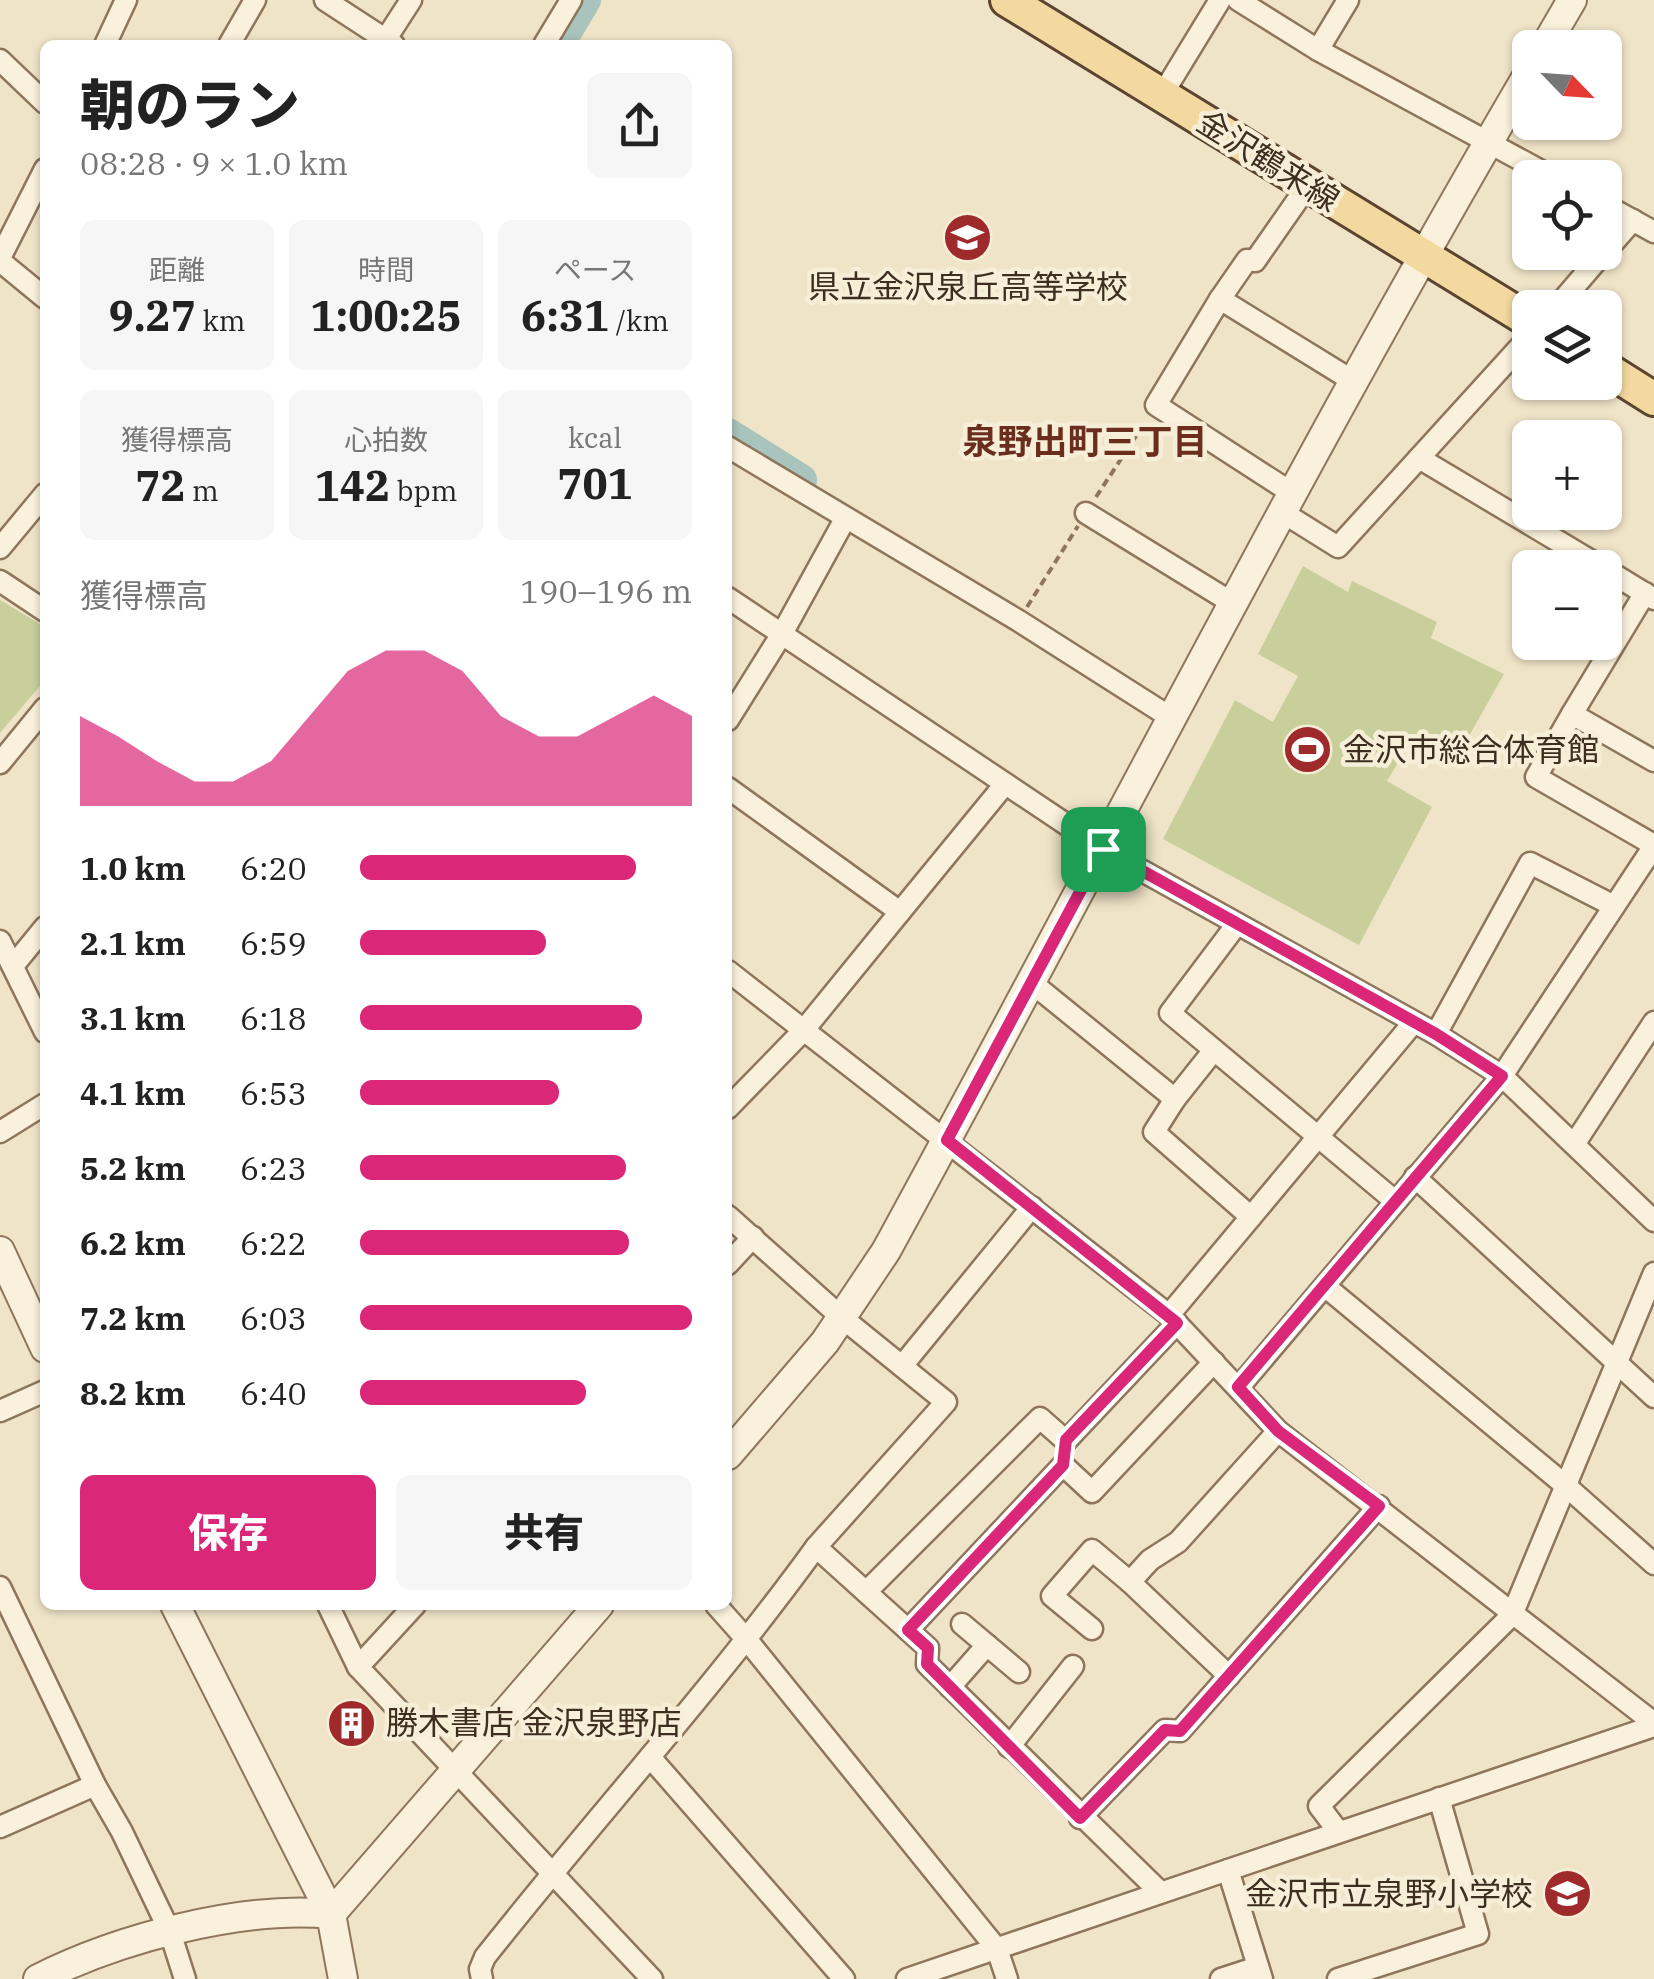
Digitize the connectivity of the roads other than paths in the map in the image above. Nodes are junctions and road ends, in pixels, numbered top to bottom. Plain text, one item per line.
1 (126, 0) edge
2 (255, 0) edge
3 (326, 0) edge
4 (411, 0) edge
5 (571, 0) edge
6 (1007, 0) edge
7 (1220, 0) edge
8 (1238, 0) edge
9 (1348, 0) edge
10 (1572, 0) edge
11 (1554, 30) edge
12 (106, 40) edge
13 (232, 40) edge
14 (383, 40) edge
15 (389, 40) edge
16 (547, 40) edge
17 (1318, 50) junction
18 (0, 60) edge
19 (1162, 96) junction
20 (40, 97) edge
21 (1512, 101) edge
22 (1488, 142) junction
23 (1521, 160) edge
24 (40, 178) edge
25 (1308, 185) junction
26 (1622, 214) edge
27 (1633, 220) junction
28 (1654, 232) edge
29 (1622, 233) edge
30 (1422, 255) junction
31 (0, 259) edge
32 (1589, 270) edge
33 (1572, 290) edge
34 (40, 294) edge
35 (1220, 300) junction
36 (1512, 310) edge
37 (1512, 356) edge
38 (1622, 379) edge
39 (1353, 381) junction
40 (1654, 399) edge
41 (732, 448) edge
42 (1420, 458) junction
43 (40, 500) edge
44 (1287, 502) junction
45 (1086, 513) dead end
46 (845, 519) junction
47 (0, 548) edge
48 (1574, 550) edge
49 (1622, 579) edge
50 (0, 581) edge
51 (1650, 596) edge
52 (732, 601) edge
53 (1234, 604) junction
54 (40, 608) edge
55 (782, 632) junction
56 (732, 713) edge
57 (40, 714) edge
58 (1572, 714) junction
59 (1173, 719) junction
60 (1654, 762) edge
61 (0, 763) edge
62 (1005, 784) junction
63 (732, 791) edge
64 (1654, 846) edge
65 (1103, 849) junction
66 (1614, 906) junction
67 (900, 912) junction
68 (1237, 924) junction
69 (40, 933) edge
70 (0, 941) edge
71 (13, 966) junction
72 (732, 974) edge
73 (1032, 983) junction
74 (40, 1022) edge
75 (1414, 1022) junction
76 (1654, 1022) edge
77 (803, 1031) junction
78 (1436, 1034) junction
79 (1214, 1050) junction
80 (1502, 1076) junction
81 (1175, 1099) junction
82 (732, 1104) edge
83 (40, 1107) edge
84 (0, 1132) edge
85 (1317, 1138) junction
86 (947, 1140) junction
87 (1575, 1143) junction
88 (1415, 1177) junction
89 (1395, 1201) junction
90 (1032, 1207) junction
91 (1251, 1217) junction
92 (732, 1219) edge
93 (1654, 1221) edge
94 (753, 1237) junction
95 (0, 1251) edge
96 (732, 1260) edge
97 (1654, 1273) edge
98 (1326, 1287) junction
99 (840, 1316) junction
100 (1173, 1319) junction
101 (40, 1337) edge
102 (1214, 1362) junction
103 (1616, 1362) junction
104 (902, 1366) junction
105 (1238, 1387) junction
106 (40, 1393) edge
107 (1654, 1397) edge
108 (0, 1411) edge
109 (1278, 1431) junction
110 (1066, 1440) junction
111 (732, 1450) edge
112 (1063, 1465) junction
113 (1565, 1485) junction
114 (1379, 1506) junction
115 (816, 1547) junction
116 (1654, 1564) edge
117 (1130, 1582) junction
118 (0, 1588) edge
119 (866, 1592) junction
120 (179, 1610) edge
121 (330, 1610) edge
122 (410, 1610) edge
123 (596, 1610) edge
124 (720, 1610) edge
125 (1512, 1615) junction
126 (962, 1624) dead end
127 (1092, 1629) dead end
128 (908, 1630) junction
129 (748, 1641) junction
130 (988, 1645) junction
131 (1073, 1666) dead end
132 (358, 1667) junction
133 (1019, 1672) dead end
134 (1229, 1676) junction
135 (950, 1687) junction
136 (1654, 1724) edge
137 (1009, 1747) junction
138 (650, 1756) junction
139 (456, 1772) junction
140 (95, 1785) junction
141 (1439, 1798) junction
142 (1080, 1818) junction
143 (0, 1827) edge
144 (1338, 1832) junction
145 (1228, 1870) junction
146 (551, 1875) junction
147 (1160, 1892) junction
148 (331, 1914) junction
149 (170, 1932) junction
150 (997, 1949) junction
151 (1402, 1969) edge
152 (1260, 1973) edge
153 (38, 1979) edge
154 (185, 1979) edge
155 (343, 1979) edge
156 (482, 1979) edge
157 (652, 1979) edge
158 (844, 1979) edge
159 (907, 1979) edge
160 (1007, 1979) edge
161 (1221, 1979) edge
162 (1338, 1979) edge

1 - 12 street
2 - 13 street
3 - 14 street
4 - 15 street
5 - 16 street
6 - 19 main road, 金沢鶴来線
7 - 19 street
8 - 17 street
9 - 17 street
10 - 11 street
17 - 22 street
18 - 20 street
19 - 25 main road, 金沢鶴来線
21 - 22 street
22 - 23 street
22 - 30 street
24 - 31 street
25 - 30 main road, 金沢鶴来線
25 - 35 street
26 - 27 street
27 - 28 street
27 - 29 street
30 - 36 main road, 金沢鶴来線
30 - 39 street
31 - 34 street
32 - 33 street
35 - 39 street
35 - 44 street
37 - 42 street
38 - 40 main road
39 - 44 street
41 - 46 street
42 - 44 street
42 - 48 street
43 - 47 street
44 - 53 street
45 - 53 street
46 - 55 street
46 - 59 street
49 - 51 street
50 - 54 street
51 - 58 street
52 - 55 street
53 - 59 street
55 - 56 street
55 - 62 street
57 - 61 street
58 - 60 street
58 - 64 street
59 - 65 street
62 - 65 street
62 - 67 street
63 - 67 street
64 - 66 street
65 - 68 street
65 - 73 street
66 - 78 street
66 - 80 street
67 - 77 street
68 - 75 street
68 - 79 street
69 - 71 street
70 - 71 street
71 - 74 street
72 - 77 street
73 - 81 street
73 - 86 street
75 - 78 street
75 - 85 street
76 - 87 street
77 - 82 street
77 - 86 street
78 - 80 street
79 - 81 street
79 - 85 street
80 - 87 street
80 - 88 street
81 - 91 street
83 - 84 street
85 - 89 street
85 - 91 street
86 - 90 street
86 - 99 street
87 - 93 street
88 - 89 street
88 - 103 street
89 - 98 street
90 - 100 street
90 - 104 street
91 - 100 street
92 - 94 street
94 - 96 street
94 - 99 street
95 - 101 street
97 - 103 street
98 - 105 street
98 - 113 street
99 - 104 street
99 - 111 street
100 - 102 street
100 - 110 street
102 - 105 street
102 - 112 street
103 - 107 street
103 - 113 street
104 - 115 street
105 - 109 street
106 - 108 street
109 - 114 street
109 - 117 street
110 - 112 street
110 - 119 street
112 - 128 street
113 - 116 street
113 - 125 street
114 - 125 street
114 - 134 street
115 - 119 street
115 - 129 street
117 - 127 street
117 - 134 street
118 - 140 street
119 - 128 street
120 - 148 street
121 - 132 street
122 - 132 street
123 - 139 street
124 - 129 street
125 - 136 street
125 - 144 street
126 - 130 street
128 - 135 street
129 - 138 street
129 - 150 street
130 - 133 street
130 - 135 street
131 - 137 street
132 - 139 street
134 - 142 street
135 - 137 street
136 - 141 street
137 - 142 street
138 - 146 street
138 - 158 street
139 - 146 street
139 - 148 street
140 - 143 street
140 - 149 street
141 - 144 street
141 - 151 street
142 - 147 street
144 - 145 street
145 - 147 street
145 - 152 street
146 - 156 street
146 - 157 street
147 - 150 street
148 - 149 street
148 - 155 street
149 - 153 street
149 - 154 street
150 - 159 street
150 - 160 street
151 - 162 street
152 - 161 street

